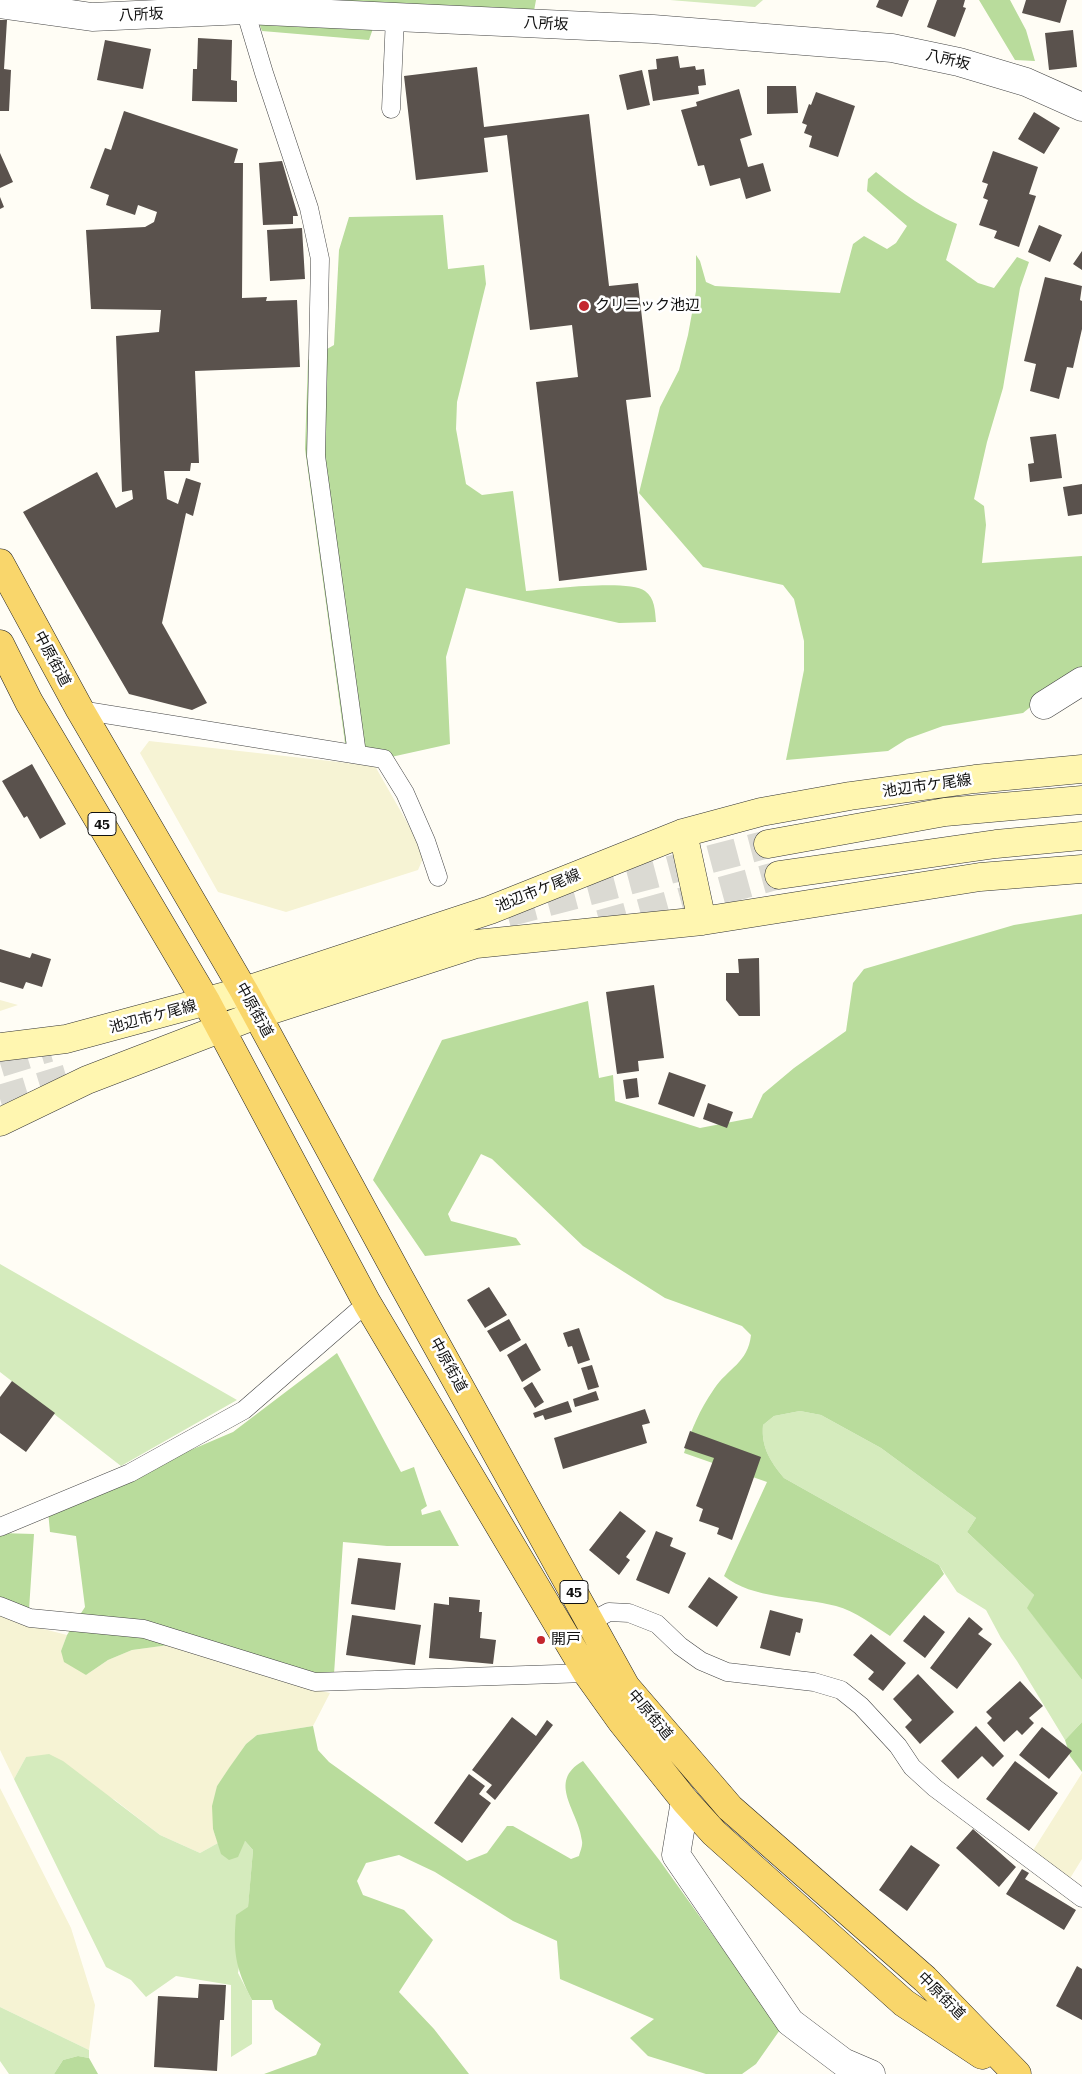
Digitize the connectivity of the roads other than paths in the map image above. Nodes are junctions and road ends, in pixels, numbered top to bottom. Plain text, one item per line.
1 (0, 4) edge
2 (244, 5) edge
3 (395, 17) junction
4 (1082, 107) edge
5 (391, 109) dead end
6 (0, 563) edge
7 (0, 644) edge
8 (1082, 681) edge
9 (1044, 705) dead end
10 (80, 710) junction
11 (358, 754) junction
12 (1082, 769) edge
13 (1082, 800) edge
14 (683, 833) junction
15 (1082, 836) edge
16 (768, 844) tunnel mouth
17 (1082, 869) edge
18 (779, 875) tunnel mouth
19 (438, 877) dead end
20 (702, 921) junction
21 (206, 1003) junction
22 (250, 1003) junction
23 (220, 1029) junction
24 (0, 1047) edge
25 (0, 1122) edge
26 (367, 1303) junction
27 (0, 1527) edge
28 (0, 1606) edge
29 (590, 1622) junction
30 (587, 1673) junction
31 (686, 1801) junction
32 (1082, 1898) edge
33 (871, 2074) edge
34 (1011, 2074) edge
35 (1017, 2074) edge

1 - 2 street, 八所坂
2 - 3 street, 八所坂
2 - 11 lane
3 - 4 street, 八所坂
3 - 5 lane
6 - 10 main road, 中原街道 / 45
7 - 21 main road, 中原街道 / 45
8 - 9 street
10 - 11 lane
10 - 22 main road, 中原街道 / 45
11 - 19 lane
12 - 14 street, 池辺市ケ尾線
13 - 16 street, 池辺市ケ尾線
14 - 20 street
14 - 22 street, 池辺市ケ尾線
15 - 18 street
17 - 20 street, 池辺市ケ尾線
20 - 22 street, 池辺市ケ尾線
21 - 22 street, 池辺市ケ尾線
21 - 23 main road, 中原街道 / 45
21 - 24 street, 池辺市ケ尾線
22 - 23 street, 池辺市ケ尾線
22 - 29 main road, 中原街道 / 45
23 - 25 street, 池辺市ケ尾線
23 - 26 main road, 中原街道 / 45
26 - 27 lane
26 - 30 main road, 中原街道 / 45
28 - 30 lane
29 - 32 lane
29 - 35 main road, 中原街道 / 45
30 - 31 main road, 中原街道 / 45
31 - 33 street
31 - 34 main road, 中原街道 / 45

